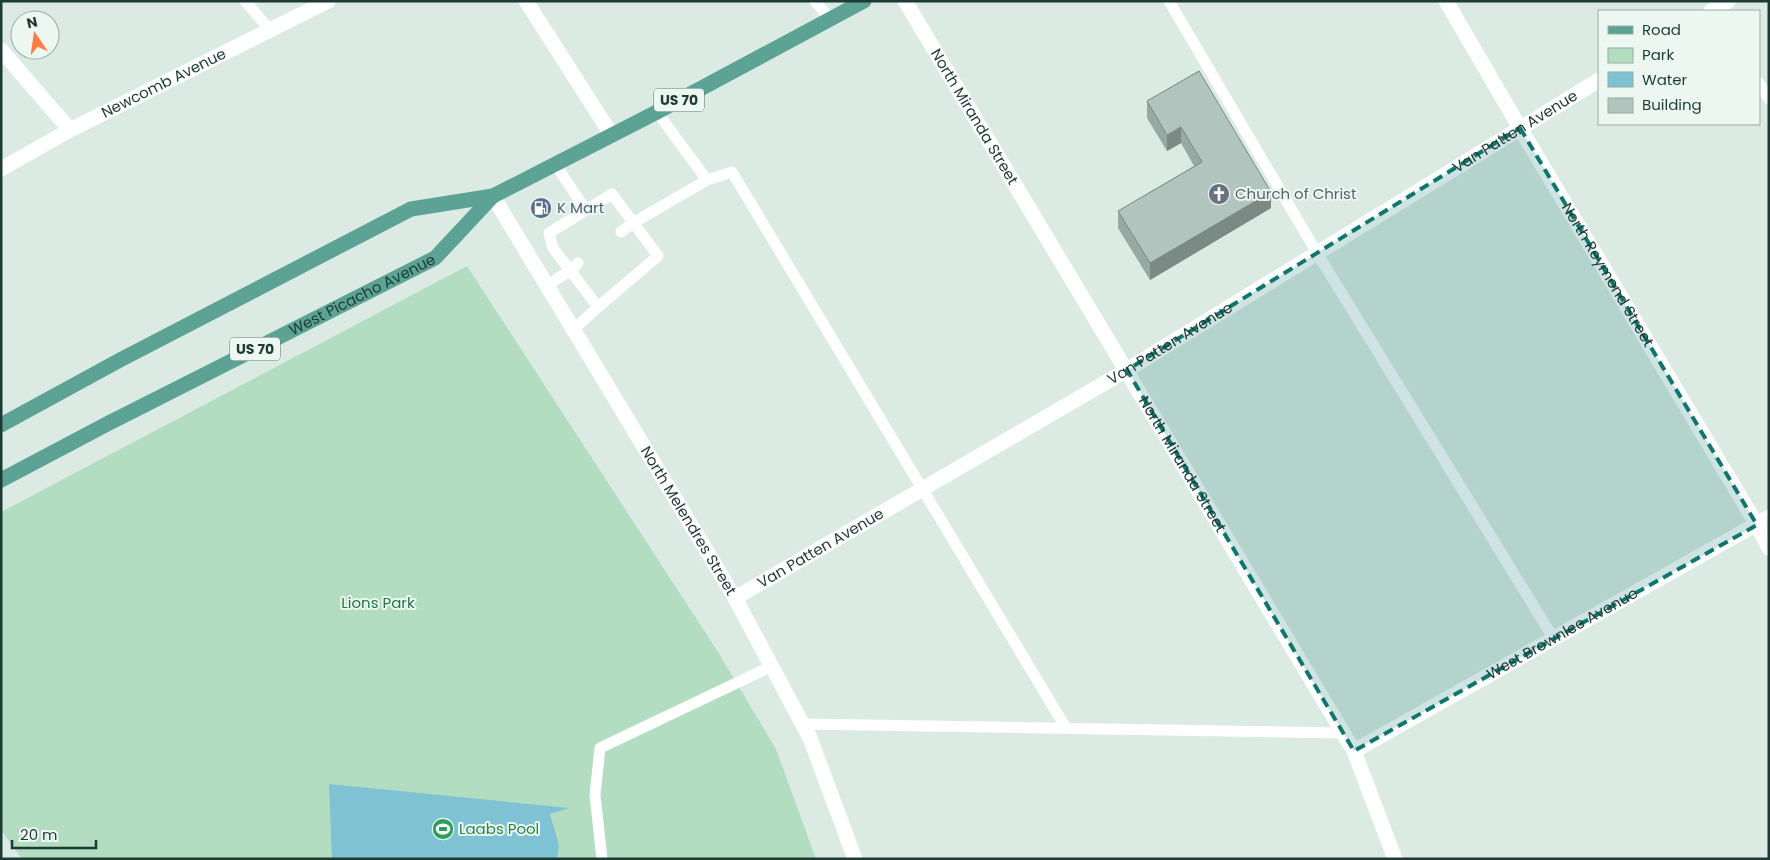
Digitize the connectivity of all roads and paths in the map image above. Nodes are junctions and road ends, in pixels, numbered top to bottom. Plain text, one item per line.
1 (245, 1) edge
2 (328, 1) edge
3 (526, 1) edge
4 (815, 1) edge
5 (864, 1) edge
6 (905, 1) edge
7 (1170, 1) edge
8 (1446, 1) edge
9 (1728, 1) edge
10 (1712, 8) edge
11 (830, 20) junction
12 (270, 30) junction
13 (1, 50) edge
14 (1598, 81) edge
15 (1760, 85) edge
16 (1769, 99) edge
17 (657, 112) junction
18 (1520, 128) junction
19 (70, 130) junction
20 (611, 134) junction
21 (555, 164) junction
22 (1, 169) edge
23 (707, 180) junction
24 (492, 196) junction
25 (586, 210) junction
26 (633, 223) junction
27 (620, 232) dead end
28 (1317, 253) junction
29 (574, 266) junction
30 (546, 286) junction
31 (598, 307) junction
32 (573, 330) junction
33 (1127, 370) junction
34 (1, 424) edge
35 (1, 480) edge
36 (923, 488) junction
37 (1763, 521) edge
38 (1769, 548) edge
39 (735, 598) junction
40 (1554, 639) junction
41 (772, 666) junction
42 (803, 724) junction
43 (1066, 728) junction
44 (1343, 732) junction
45 (1354, 751) junction
46 (602, 859) edge
47 (854, 859) edge
48 (1394, 859) edge

1 - 12 lane
2 - 12 street, Newcomb Avenue
3 - 20 street
4 - 11 lane
5 - 11 main road, West Picacho Avenue / US 70
6 - 33 street, North Miranda Street
7 - 28 lane
8 - 18 street, North Reymond Street
9 - 10 street
11 - 17 main road, West Picacho Avenue / US 70
12 - 19 street, Newcomb Avenue
13 - 19 street
14 - 18 street, Van Patten Avenue
15 - 16 lane
17 - 20 main road, West Picacho Avenue / US 70
17 - 23 lane
18 - 28 street, Van Patten Avenue
18 - 37 street, North Reymond Street
19 - 22 street, Newcomb Avenue
20 - 21 main road, West Picacho Avenue / US 70
21 - 24 main road, West Picacho Avenue / US 70
21 - 25 lane
23 - 26 lane
23 - 36 lane
24 - 30 street, North Melendres Street
24 - 34 main road, West Picacho Avenue / US 70
24 - 35 main road, West Picacho Avenue / US 70
25 - 26 lane
25 - 29 lane
26 - 27 lane
26 - 31 lane
28 - 33 street, Van Patten Avenue
28 - 40 lane
29 - 30 lane
29 - 31 lane
30 - 32 street, North Melendres Street
31 - 32 lane
32 - 39 street, North Melendres Street
33 - 36 street, Van Patten Avenue
33 - 44 street, North Miranda Street
36 - 39 street, Van Patten Avenue
36 - 43 lane
37 - 38 street, North Reymond Street
37 - 40 street, West Brownlee Avenue
39 - 41 street, North Melendres Street
40 - 45 street, West Brownlee Avenue
41 - 42 street, North Melendres Street
41 - 46 lane
42 - 43 lane
42 - 47 street, North Melendres Street
43 - 44 lane
44 - 45 street, North Miranda Street
45 - 48 street, North Miranda Street

